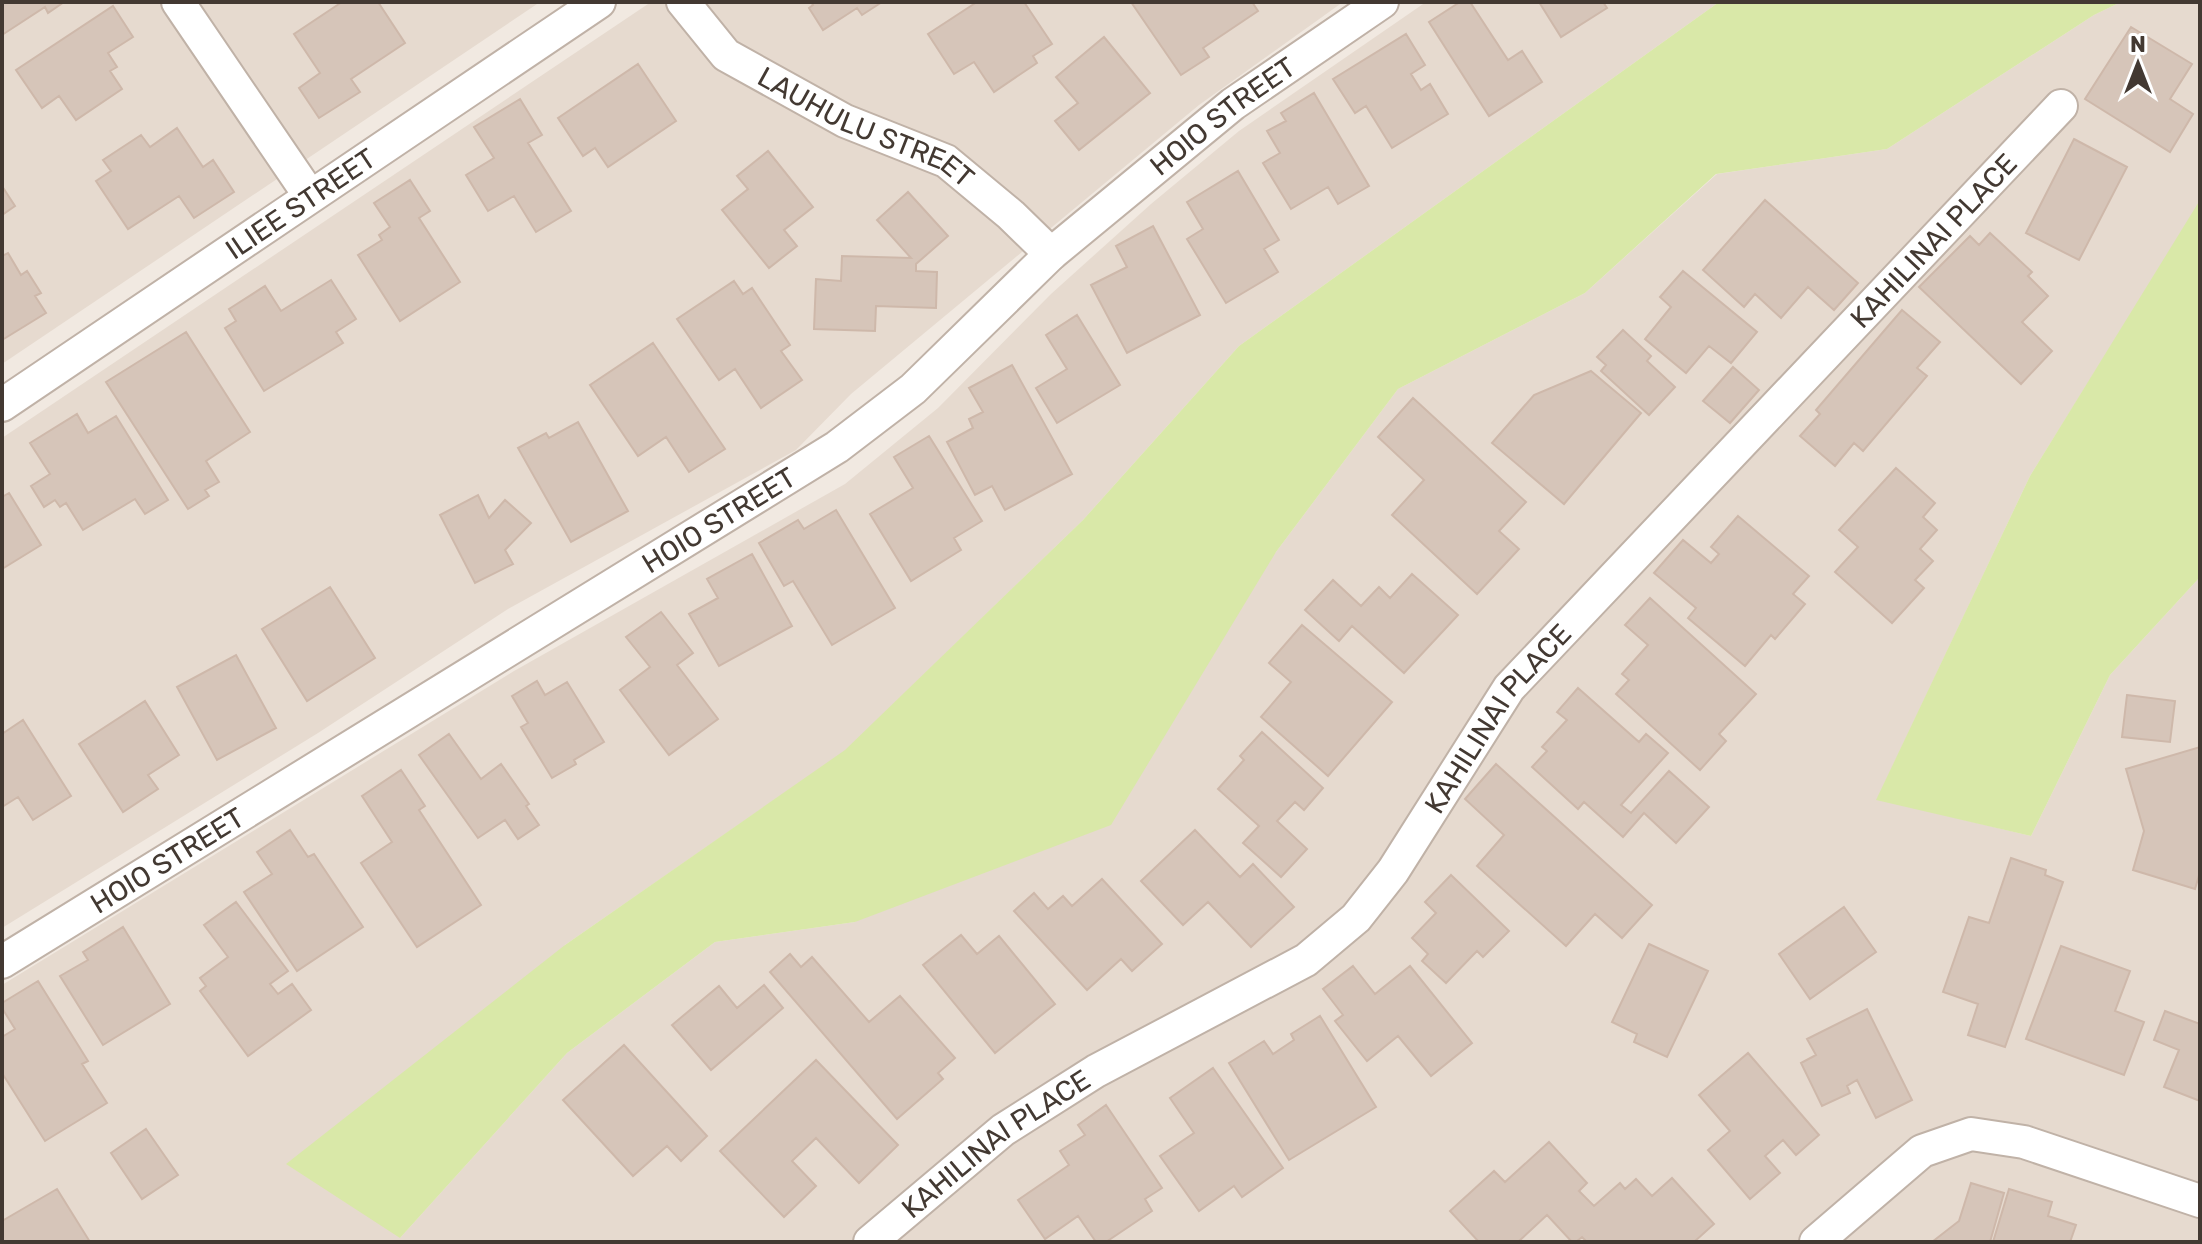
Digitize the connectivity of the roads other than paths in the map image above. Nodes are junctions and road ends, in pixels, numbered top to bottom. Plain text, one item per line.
1 (178, 2) edge
2 (599, 2) edge
3 (683, 2) edge
4 (1382, 2) edge
5 (2061, 106) dead end
6 (310, 196) junction
7 (1051, 254) junction
8 (2, 405) edge
9 (2, 962) edge
10 (2200, 1201) edge
11 (870, 1242) edge
12 (1816, 1242) edge

1 - 6 street
2 - 6 street, ILIEE STREET
3 - 7 street, LAUHULU STREET
4 - 7 street, HOIO STREET
5 - 11 street, KAHILINAI PLACE
6 - 8 street, ILIEE STREET
7 - 9 street, HOIO STREET
10 - 12 street

